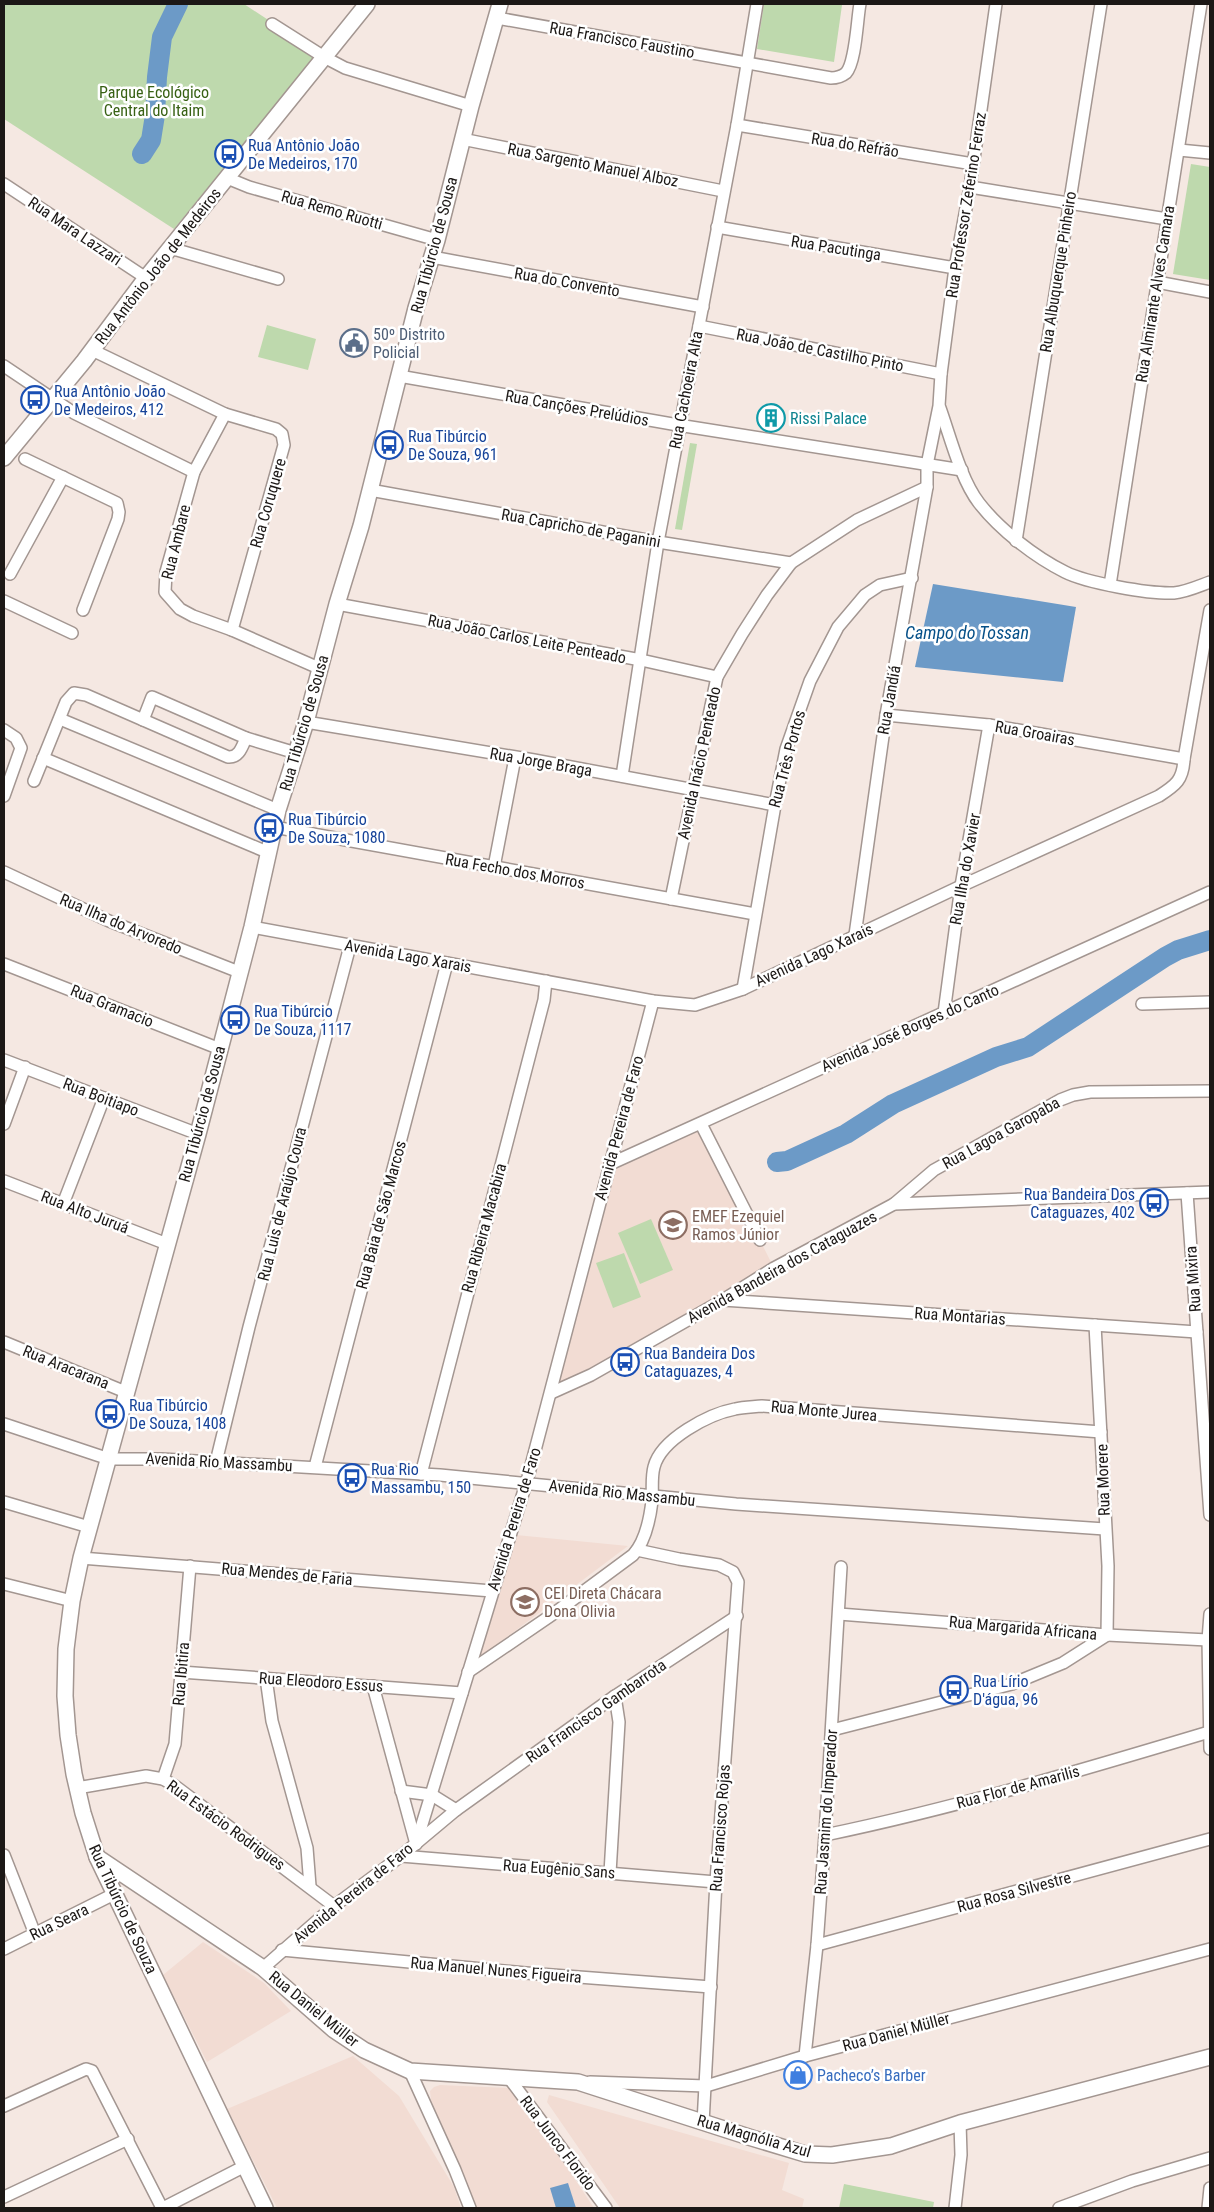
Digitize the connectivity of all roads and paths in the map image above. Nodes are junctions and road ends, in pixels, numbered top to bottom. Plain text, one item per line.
1 (757, 4) edge
2 (860, 4) edge
3 (996, 4) edge
4 (1101, 4) edge
5 (1201, 4) edge
6 (364, 5) edge
7 (498, 11) edge
8 (272, 24) dead end
9 (324, 57) junction
10 (747, 62) junction
11 (471, 106) junction
12 (737, 126) junction
13 (462, 139) junction
14 (1179, 150) junction
15 (1210, 153) edge
16 (973, 164) junction
17 (227, 178) junction
18 (4, 184) edge
19 (970, 187) junction
20 (723, 191) junction
21 (1070, 202) junction
22 (1167, 219) junction
23 (717, 227) junction
24 (437, 240) junction
25 (170, 248) junction
26 (432, 257) junction
27 (955, 268) junction
28 (146, 278) junction
29 (278, 279) dead end
30 (1157, 282) junction
31 (1210, 292) edge
32 (703, 306) junction
33 (699, 326) junction
34 (92, 350) junction
35 (4, 366) edge
36 (941, 374) junction
37 (399, 376) junction
38 (52, 400) junction
39 (939, 406) junction
40 (225, 414) junction
41 (678, 425) junction
42 (14, 457) edge
43 (927, 465) junction
44 (962, 470) junction
45 (194, 472) junction
46 (63, 477) junction
47 (927, 487) junction
48 (370, 490) junction
49 (1016, 541) junction
50 (658, 542) junction
51 (791, 563) junction
52 (10, 574) dead end
53 (912, 578) junction
54 (1210, 582) edge
55 (1110, 585) junction
56 (4, 601) edge
57 (337, 604) junction
58 (83, 610) dead end
59 (1210, 610) edge
60 (232, 630) junction
61 (72, 633) dead end
62 (641, 660) junction
63 (321, 669) junction
64 (717, 677) junction
65 (886, 715) junction
66 (60, 719) junction
67 (143, 720) junction
68 (306, 722) junction
69 (989, 725) junction
70 (4, 730) edge
71 (246, 738) junction
72 (296, 753) junction
73 (43, 758) junction
74 (515, 758) junction
75 (1184, 759) junction
76 (622, 776) junction
77 (34, 781) dead end
78 (692, 789) junction
79 (4, 796) edge
80 (774, 805) junction
81 (278, 810) junction
82 (274, 827) junction
83 (267, 852) junction
84 (494, 867) junction
85 (4, 872) edge
86 (961, 886) junction
87 (1210, 892) edge
88 (671, 900) junction
89 (756, 914) junction
90 (252, 928) junction
91 (855, 935) junction
92 (350, 946) junction
93 (447, 963) junction
94 (4, 964) edge
95 (239, 972) junction
96 (546, 981) junction
97 (743, 989) junction
98 (653, 1001) junction
99 (1210, 1002) edge
100 (1142, 1004) dead end
101 (944, 1013) junction
102 (220, 1049) junction
103 (4, 1060) edge
104 (25, 1068) junction
105 (1210, 1092) edge
106 (104, 1098) junction
107 (4, 1124) edge
108 (701, 1124) junction
109 (198, 1134) junction
110 (610, 1164) junction
111 (4, 1181) edge
112 (1210, 1192) edge
113 (1187, 1193) junction
114 (63, 1204) junction
115 (894, 1204) junction
116 (760, 1240) dead end
117 (167, 1244) junction
118 (723, 1300) junction
119 (1095, 1325) junction
120 (1197, 1332) junction
121 (4, 1342) edge
122 (128, 1393) junction
123 (551, 1393) junction
124 (4, 1424) edge
125 (1101, 1432) junction
126 (109, 1459) junction
127 (216, 1462) junction
128 (315, 1468) junction
129 (422, 1474) junction
130 (526, 1483) junction
131 (652, 1496) junction
132 (4, 1502) edge
133 (1210, 1515) edge
134 (89, 1527) junction
135 (1106, 1529) junction
136 (637, 1550) junction
137 (81, 1558) junction
138 (190, 1566) junction
139 (841, 1567) dead end
140 (4, 1584) edge
141 (492, 1591) junction
142 (72, 1601) junction
143 (839, 1614) junction
144 (1210, 1614) edge
145 (737, 1616) junction
146 (1107, 1635) junction
147 (1208, 1640) junction
148 (181, 1672) junction
149 (468, 1672) junction
150 (266, 1678) junction
151 (373, 1686) junction
152 (462, 1693) junction
153 (615, 1696) junction
154 (832, 1730) junction
155 (1209, 1732) junction
156 (1210, 1750) edge
157 (163, 1779) junction
158 (77, 1788) junction
159 (401, 1790) junction
160 (432, 1795) junction
161 (456, 1810) junction
162 (825, 1835) junction
163 (1210, 1839) edge
164 (416, 1844) junction
165 (4, 1855) edge
166 (401, 1856) junction
167 (97, 1857) junction
168 (610, 1873) junction
169 (716, 1882) junction
170 (310, 1886) junction
171 (114, 1894) junction
172 (334, 1906) junction
173 (35, 1934) junction
174 (817, 1946) junction
175 (4, 1948) edge
176 (1210, 1949) edge
177 (282, 1950) junction
178 (263, 1968) junction
179 (711, 1987) junction
180 (805, 2056) junction
181 (1210, 2057) edge
182 (410, 2071) junction
183 (510, 2078) junction
184 (578, 2082) junction
185 (706, 2086) junction
186 (4, 2106) edge
187 (702, 2123) junction
188 (960, 2124) junction
189 (128, 2139) junction
190 (1210, 2158) edge
191 (245, 2166) junction
192 (1210, 2188) edge
193 (4, 2197) edge
194 (163, 2208) edge
195 (265, 2208) edge
196 (470, 2208) edge
197 (606, 2208) edge
198 (955, 2208) edge
199 (1059, 2208) edge
200 (1208, 2208) edge

1 - 10 street, Rua Cachoeira Alta
2 - 10 street, Rua Francisco Faustino
3 - 16 street, Rua Professor Zeferino Ferraz
4 - 21 street, Rua Albuquerque Pinheiro
5 - 14 street, Rua Almirante Alves Camara
6 - 9 main road, Rua Antônio João de Medeiros
7 - 10 street, Rua Francisco Faustino
7 - 11 main road, Rua Tibúrcio de Sousa
8 - 9 street
9 - 11 street
9 - 17 main road, Rua Antônio João de Medeiros
10 - 12 street, Rua Cachoeira Alta
11 - 13 main road, Rua Tibúrcio de Sousa
12 - 16 street, Rua do Refrão
12 - 20 street, Rua Cachoeira Alta
13 - 20 street, Rua Sargento Manuel Alboz
13 - 24 main road, Rua Tibúrcio de Sousa
14 - 15 street
14 - 22 street, Rua Almirante Alves Camara
16 - 19 street, Rua Professor Zeferino Ferraz
17 - 24 street, Rua Remo Ruotti
17 - 25 main road, Rua Antônio João de Medeiros
18 - 28 street, Rua Mara Lazzari
19 - 21 street
19 - 27 street, Rua Professor Zeferino Ferraz
20 - 23 street, Rua Cachoeira Alta
21 - 22 street
21 - 49 street, Rua Albuquerque Pinheiro
22 - 30 street, Rua Almirante Alves Camara
23 - 27 street, Rua Pacutinga
23 - 32 street, Rua Cachoeira Alta
24 - 26 main road, Rua Tibúrcio de Sousa
25 - 28 main road, Rua Antônio João de Medeiros
25 - 29 street
26 - 32 street, Rua do Convento
26 - 37 main road, Rua Tibúrcio de Sousa
27 - 36 street, Rua Professor Zeferino Ferraz
28 - 34 main road, Rua Antônio João de Medeiros
30 - 31 street
30 - 55 street, Rua Almirante Alves Camara
32 - 33 street, Rua Cachoeira Alta
33 - 36 street, Rua João de Castilho Pinto
33 - 41 street, Rua Cachoeira Alta
34 - 38 main road, Rua Antônio João de Medeiros
34 - 40 street, Rua Coruquere
35 - 38 street
36 - 39 street, Rua Professor Zeferino Ferraz
37 - 41 street, Rua Canções Prelúdios
37 - 48 main road, Rua Tibúrcio de Sousa
38 - 42 main road, Rua Antônio João de Medeiros
38 - 45 street
39 - 43 street, Rua Professor Zeferino Ferraz
39 - 44 street, Rua Professor Zeferino Ferraz
40 - 45 street, Rua Ambare
40 - 60 street, Rua Coruquere
41 - 43 street, Rua Canções Prelúdios
41 - 50 street, Rua Cachoeira Alta
42 - 46 street
43 - 44 street, Rua Canções Prelúdios
43 - 47 street, Rua Jandiá
44 - 49 street, Rua Professor Zeferino Ferraz
45 - 60 street, Rua Ambare
46 - 52 street
46 - 58 street
47 - 51 street, Avenida Inácio Penteado
47 - 53 street, Rua Jandiá
48 - 50 street, Rua Capricho de Paganini
48 - 57 main road, Rua Tibúrcio de Sousa
49 - 55 street, Rua Professor Zeferino Ferraz
50 - 51 street, Rua Capricho de Paganini
50 - 62 street, Rua Cachoeira Alta
51 - 64 street, Avenida Inácio Penteado
53 - 65 street, Rua Jandiá
53 - 80 street, Rua Três Portos
54 - 55 street, Rua Professor Zeferino Ferraz
56 - 61 street
57 - 62 street, Rua João Carlos Leite Penteado
57 - 63 main road, Rua Tibúrcio de Sousa
59 - 75 street, Avenida Lago Xarais
60 - 63 street, Rua Ambare
62 - 64 street, Rua João Carlos Leite Penteado
62 - 76 street, Rua Cachoeira Alta
63 - 68 main road, Rua Tibúrcio de Sousa
64 - 78 street, Avenida Inácio Penteado
65 - 69 street, Rua Groairas
65 - 91 street, Rua Jandiá
66 - 67 street
66 - 73 street
66 - 81 street
67 - 71 street
67 - 71 street
68 - 72 main road, Rua Tibúrcio de Sousa
68 - 74 street, Rua Jorge Braga
69 - 75 street, Rua Groairas
69 - 86 street, Rua Ilha do Xavier
70 - 79 street
71 - 72 street
72 - 81 main road, Rua Tibúrcio de Sousa
73 - 77 street
73 - 83 street
74 - 76 street, Rua Jorge Braga
74 - 84 street
75 - 86 street, Avenida Lago Xarais
76 - 78 street, Rua Jorge Braga
78 - 80 street, Rua Jorge Braga
78 - 88 street, Avenida Inácio Penteado
80 - 89 street, Rua Três Portos
81 - 82 main road, Rua Tibúrcio de Sousa
82 - 83 main road, Rua Tibúrcio de Sousa
82 - 84 street, Rua Fecho dos Morros
83 - 90 main road, Rua Tibúrcio de Sousa
84 - 88 street, Rua Fecho dos Morros
85 - 95 street, Rua Ilha do Arvoredo
86 - 91 street, Avenida Lago Xarais
86 - 101 street, Rua Ilha do Xavier
87 - 101 street, Avenida José Borges do Canto
88 - 89 street, Rua Fecho dos Morros
89 - 97 street, Rua Três Portos
90 - 92 street, Avenida Lago Xarais
90 - 95 main road, Rua Tibúrcio de Sousa
91 - 97 street, Avenida Lago Xarais
92 - 93 street, Avenida Lago Xarais
92 - 127 street, Rua Luis de Araújo Coura
93 - 96 street, Avenida Lago Xarais
93 - 128 street, Rua Baia de São Marcos
94 - 102 street, Rua Gramacio
95 - 102 main road, Rua Tibúrcio de Sousa
96 - 98 street, Avenida Lago Xarais
96 - 129 street, Rua Ribeira Macabira
97 - 98 street, Avenida Lago Xarais
98 - 110 street, Avenida Pereira de Faro
99 - 100 street
101 - 108 street, Avenida José Borges do Canto
102 - 109 main road, Rua Tibúrcio de Sousa
103 - 104 street, Rua Boitiapo
104 - 106 street, Rua Boitiapo
104 - 107 street
105 - 115 street, Rua Lagoa Garopaba
106 - 109 street, Rua Boitiapo
106 - 114 street
108 - 110 street, Avenida José Borges do Canto
108 - 116 street
109 - 117 main road, Rua Tibúrcio de Sousa
110 - 123 street, Avenida Pereira de Faro
111 - 114 street, Rua Alto Juruá
112 - 113 street, Avenida Bandeira dos Cataguazes
113 - 115 street, Avenida Bandeira dos Cataguazes
113 - 120 street, Rua Mixira
114 - 117 street, Rua Alto Juruá
115 - 118 street, Avenida Bandeira dos Cataguazes
117 - 122 main road, Rua Tibúrcio de Sousa
118 - 119 street, Rua Montarias
118 - 123 street, Avenida Bandeira dos Cataguazes
119 - 120 street, Rua Montarias
119 - 125 street, Rua Morere
120 - 133 street, Rua Mixira
121 - 122 street, Rua Aracarana
122 - 126 main road, Rua Tibúrcio de Sousa
123 - 130 street, Avenida Pereira de Faro
124 - 126 street, Avenida Rio Massambu
125 - 131 street, Rua Monte Jurea
125 - 135 street, Rua Morere
126 - 127 street, Avenida Rio Massambu
126 - 134 main road, Rua Tibúrcio de Sousa
127 - 128 street, Avenida Rio Massambu
128 - 129 street, Avenida Rio Massambu
129 - 130 street, Avenida Rio Massambu
130 - 131 street, Avenida Rio Massambu
130 - 141 street, Avenida Pereira de Faro
131 - 135 street, Avenida Rio Massambu
131 - 136 street, Rua Monte Jurea
132 - 134 street
134 - 137 main road, Rua Tibúrcio de Sousa
135 - 146 street, Rua Morere
136 - 145 street, Rua Francisco Rojas
136 - 149 street
137 - 138 street, Rua Mendes de Faria
137 - 142 main road, Rua Tibúrcio de Souza
138 - 141 street, Rua Mendes de Faria
138 - 148 street, Rua Ibitira
139 - 143 street, Rua Jasmim do Imperador
140 - 142 street
141 - 149 street, Avenida Pereira de Faro
142 - 158 main road, Rua Tibúrcio de Souza
143 - 146 street, Rua Margarida Africana
143 - 154 street, Rua Jasmim do Imperador
144 - 147 street
145 - 153 street, Rua Francisco Gambarrota
145 - 169 street, Rua Francisco Rojas
146 - 147 street, Rua Margarida Africana
146 - 154 street
147 - 155 street
148 - 150 street, Rua Eleodoro Essus
148 - 157 street, Rua Ibitira
149 - 152 street, Avenida Pereira de Faro
150 - 151 street, Rua Eleodoro Essus
150 - 170 street
151 - 152 street, Rua Eleodoro Essus
151 - 159 street
152 - 160 street, Avenida Pereira de Faro
153 - 161 street, Rua Francisco Gambarrota
153 - 168 street
154 - 162 street, Rua Jasmim do Imperador
155 - 156 street
155 - 162 street, Rua Flor de Amarilis
157 - 158 street, Rua Estácio Rodrigues
157 - 170 street, Rua Estácio Rodrigues
158 - 167 main road, Rua Tibúrcio de Souza
159 - 160 street
159 - 164 street
160 - 161 street
160 - 164 street, Avenida Pereira de Faro
161 - 164 street, Rua Francisco Gambarrota
162 - 174 street, Rua Jasmim do Imperador
163 - 174 street, Rua Rosa Silvestre
164 - 166 street, Avenida Pereira de Faro
165 - 173 street
166 - 168 street, Rua Eugênio Sans
166 - 172 street, Avenida Pereira de Faro
167 - 171 main road, Rua Tibúrcio de Souza
167 - 178 main road, Rua Daniel Müller
168 - 169 street, Rua Eugênio Sans
169 - 179 street, Rua Francisco Rojas
170 - 172 street, Rua Estácio Rodrigues
171 - 173 street, Rua Seara
171 - 191 main road, Rua Tibúrcio de Souza
172 - 177 street, Avenida Pereira de Faro
173 - 175 street, Rua Seara
174 - 180 street, Rua Jasmim do Imperador
176 - 180 street, Rua Daniel Müller
177 - 178 street, Avenida Pereira de Faro
177 - 179 street, Rua Manuel Nunes Figueira
178 - 182 main road, Rua Daniel Müller
179 - 185 street, Rua Francisco Rojas
180 - 185 street, Rua Daniel Müller
181 - 188 main road, Rua Magnólia Azul
182 - 183 main road, Rua Magnólia Azul
182 - 196 street
183 - 184 main road, Rua Magnólia Azul
183 - 197 street, Rua Junco Florido
184 - 185 street, Rua Daniel Müller
184 - 187 main road, Rua Magnólia Azul
185 - 187 street, Rua Francisco Rojas
186 - 189 street
187 - 188 main road, Rua Magnólia Azul
188 - 198 street
189 - 193 street
189 - 194 street
190 - 199 street
191 - 194 street
191 - 195 main road, Rua Tibúrcio de Souza
192 - 200 street

